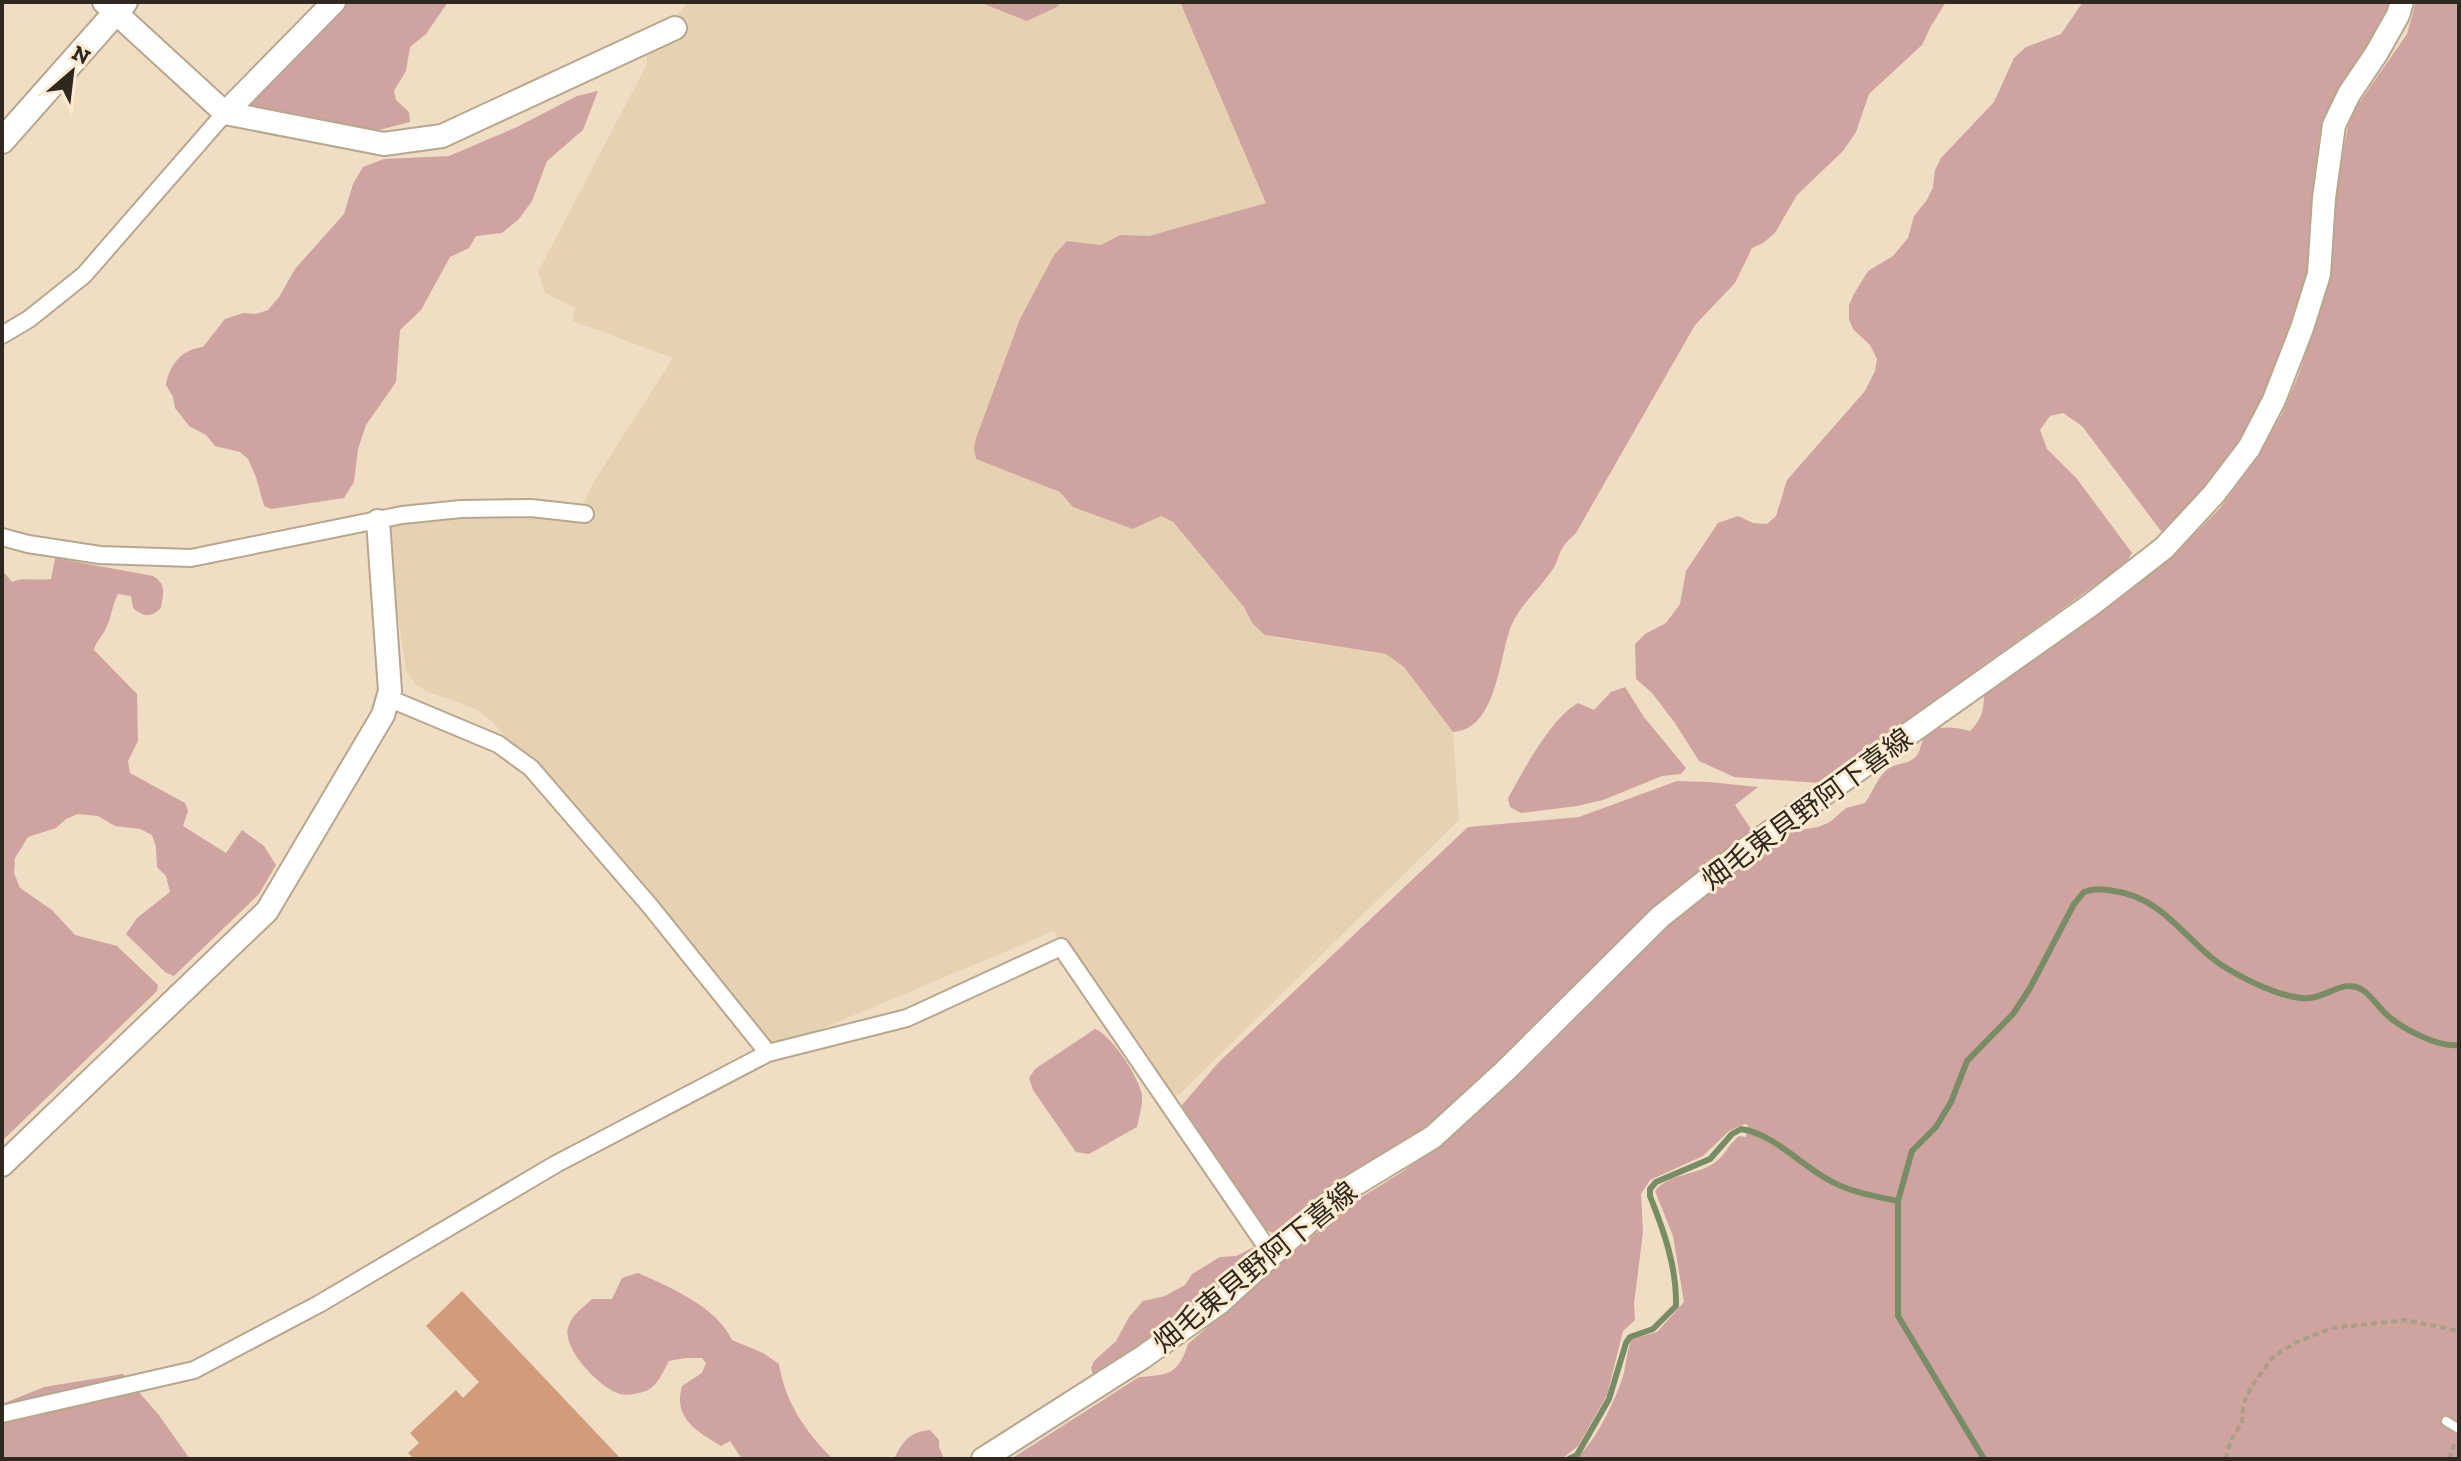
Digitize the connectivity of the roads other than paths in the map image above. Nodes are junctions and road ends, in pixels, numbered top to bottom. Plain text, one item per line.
1 (334, 2) edge
2 (2402, 2) edge
3 (114, 5) edge
4 (675, 28) dead end
5 (225, 113) junction
6 (2, 141) edge
7 (2, 335) edge
8 (585, 514) dead end
9 (378, 521) junction
10 (2, 537) edge
11 (388, 698) junction
12 (768, 1053) junction
13 (2, 1165) edge
14 (1272, 1255) junction
15 (2, 1414) edge
16 (2446, 1421) dead end
17 (2459, 1430) edge
18 (983, 1459) edge

1 - 5 main road
2 - 14 main road, 畑毛東貝野阿下喜線
3 - 5 main road
3 - 6 main road
4 - 5 main road
5 - 7 street
8 - 9 street
9 - 10 street
9 - 11 main road
11 - 12 street
11 - 13 main road
12 - 14 street
12 - 15 street
14 - 18 main road, 畑毛東貝野阿下喜線
16 - 17 lane

